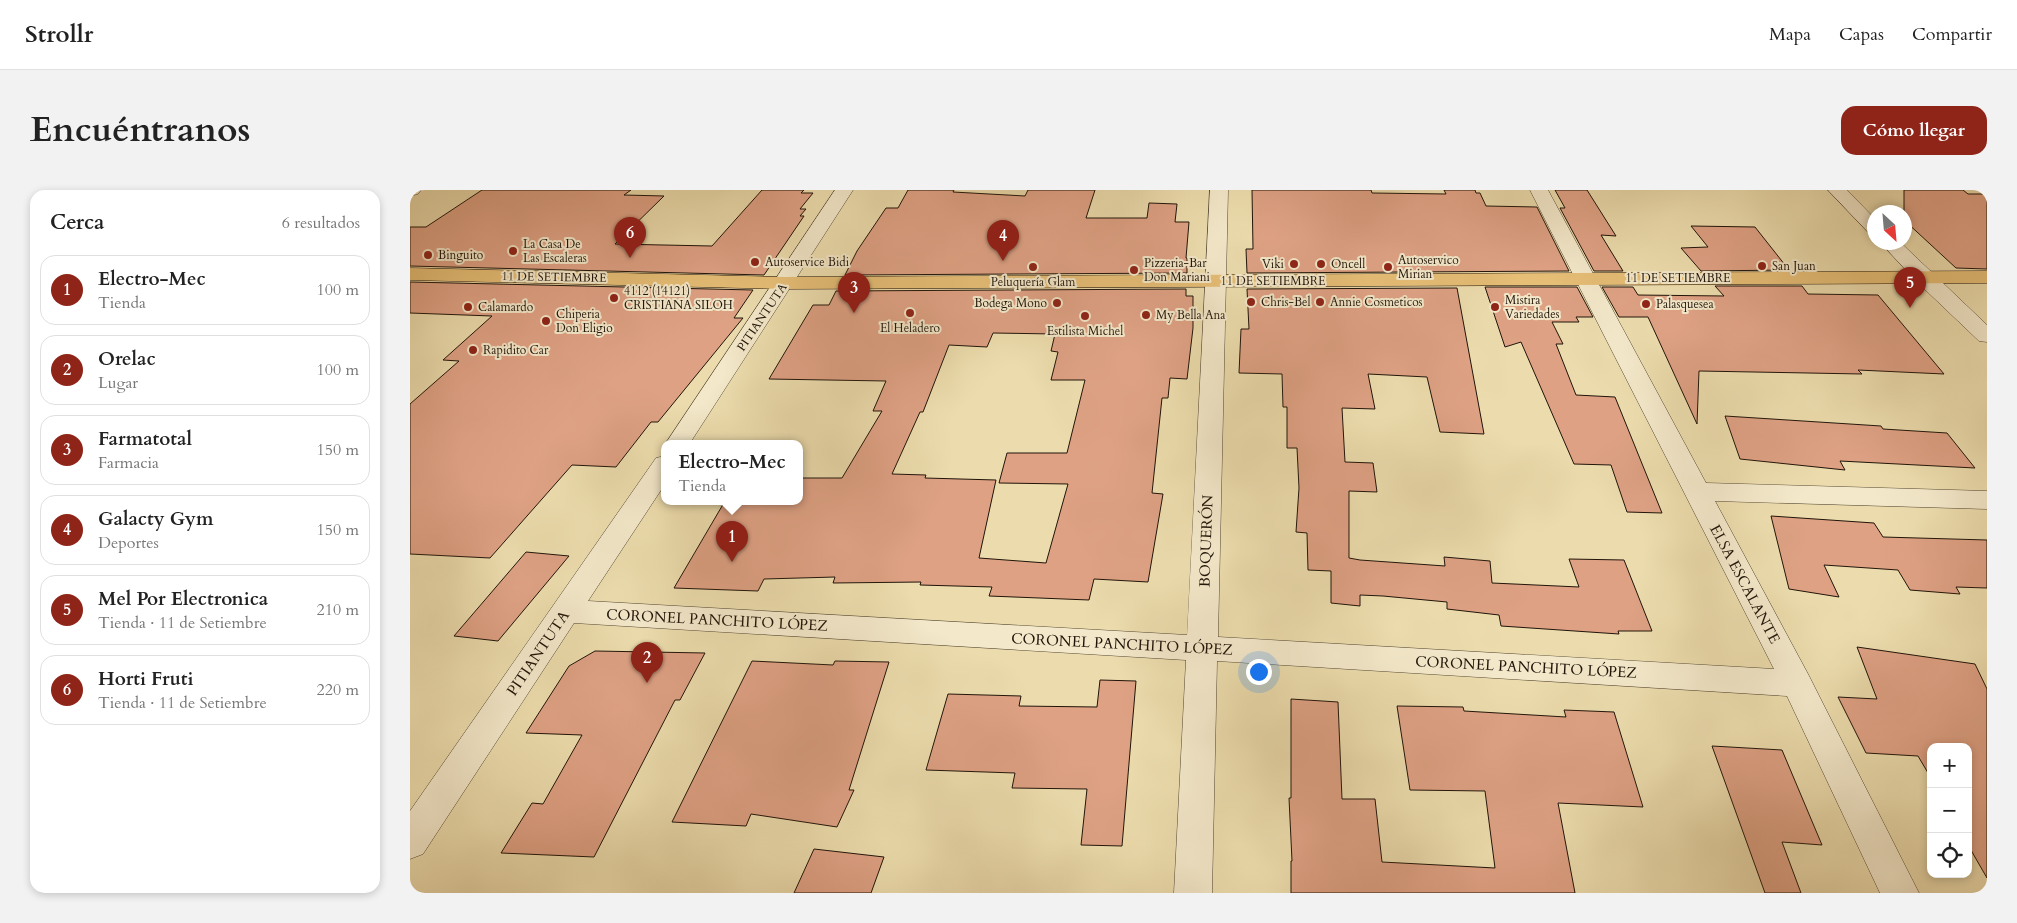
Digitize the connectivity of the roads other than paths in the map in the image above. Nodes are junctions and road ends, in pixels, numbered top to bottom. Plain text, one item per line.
1 (844, 190) edge
2 (1219, 190) edge
3 (1539, 190) edge
4 (1837, 190) edge
5 (1867, 221) edge
6 (1897, 250) edge
7 (410, 274) edge
8 (1923, 277) junction
9 (1987, 277) edge
10 (1585, 278) junction
11 (1215, 281) junction
12 (785, 283) junction
13 (1987, 336) edge
14 (680, 440) edge
15 (661, 468) edge
16 (1697, 492) junction
17 (1987, 500) edge
18 (566, 611) junction
19 (1202, 649) junction
20 (1796, 683) junction
21 (413, 835) edge
22 (1193, 893) edge
23 (1900, 893) edge

1 - 12 street, PITIANTUTA
2 - 11 street, BOQUERÓN
3 - 10 street, ELSA ESCALANTE
4 - 5 street
6 - 8 street
7 - 12 main road, 11 DE SETIEMBRE
8 - 9 main road, 11 DE SETIEMBRE
8 - 10 main road, 11 DE SETIEMBRE
8 - 13 street
10 - 11 main road, 11 DE SETIEMBRE
10 - 16 street, ELSA ESCALANTE
11 - 12 main road, 11 DE SETIEMBRE
11 - 19 street, BOQUERÓN
12 - 14 street, PITIANTUTA
15 - 18 street, PITIANTUTA
16 - 17 street
16 - 20 street, ELSA ESCALANTE
18 - 19 street, CORONEL PANCHITO LÓPEZ
18 - 21 street, PITIANTUTA
19 - 20 street, CORONEL PANCHITO LÓPEZ
19 - 22 street, BOQUERÓN
20 - 23 street, ELSA ESCALANTE

